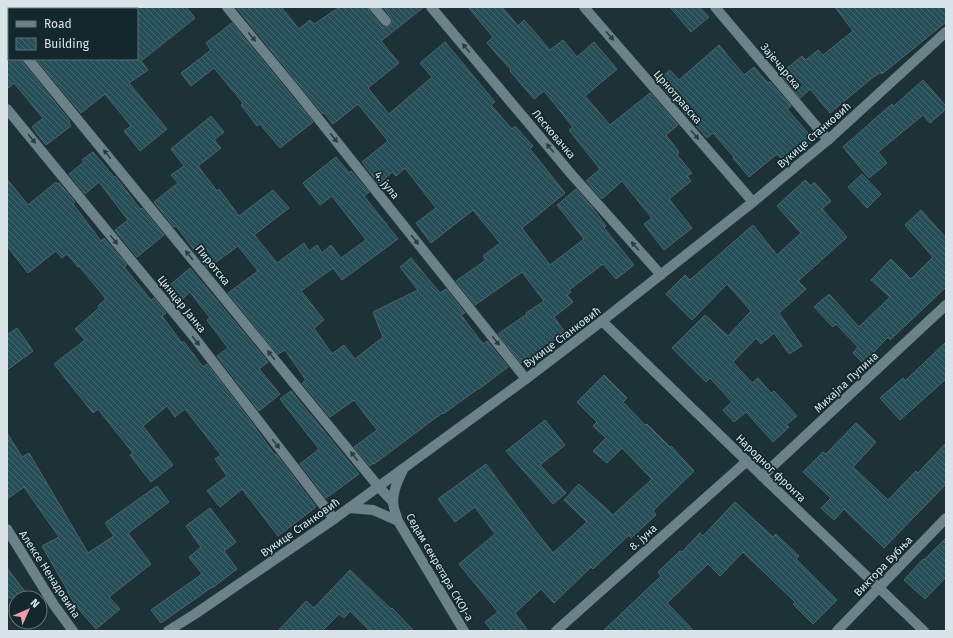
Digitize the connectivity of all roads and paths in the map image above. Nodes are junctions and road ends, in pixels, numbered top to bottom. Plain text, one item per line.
1 (227, 7) edge
2 (374, 7) edge
3 (431, 7) edge
4 (584, 7) edge
5 (715, 7) edge
6 (386, 21) dead end
7 (946, 32) edge
8 (29, 60) edge
9 (7, 109) edge
10 (828, 140) junction
11 (754, 202) junction
12 (661, 275) junction
13 (946, 305) edge
14 (602, 321) junction
15 (526, 379) junction
16 (746, 461) junction
17 (404, 468) junction
18 (762, 476) junction
19 (378, 486) junction
20 (394, 502) junction
21 (348, 508) junction
22 (946, 518) edge
23 (334, 519) junction
24 (398, 521) junction
25 (7, 530) edge
26 (879, 587) junction
27 (73, 631) edge
28 (168, 631) edge
29 (464, 631) edge
30 (556, 631) edge
31 (837, 631) edge
32 (924, 631) edge

1 -> 15 street, 4. јула
2 - 6 street
12 -> 3 street, Лесковачка
4 -> 11 street, Црнотравска
5 - 10 street, Зајечарска
7 - 10 street, Вукице Станковић
19 -> 8 street, Пиротска
9 -> 23 street, Цинцар Јанка
10 - 11 street, Вукице Станковић
11 - 12 street, Вукице Станковић
12 - 14 street, Вукице Станковић
13 - 18 street, Михајла Пупина
14 - 15 street, Вукице Станковић
14 - 16 street, Народног фронта
15 - 17 street, Вукице Станковић
16 - 18 street, Народног фронта
16 - 30 street, 8. јуна
17 - 19 street, Вукице Станковић
17 - 20 street, Седам секретара СКОЈ-а
18 - 26 street, Народног фронта
19 - 20 street, Пиротска
19 - 21 street, Вукице Станковић
20 - 24 street, Седам секретара СКОЈ-а
21 - 23 street, Вукице Станковић
21 - 24 street
22 - 26 street, Виктора Бубња
23 - 28 street, Вукице Станковић
24 - 29 street, Седам секретара СКОЈ-а
25 - 27 street, Алексе Ненадовића
26 - 31 street, Виктора Бубња
26 - 32 street, Народног фронта

